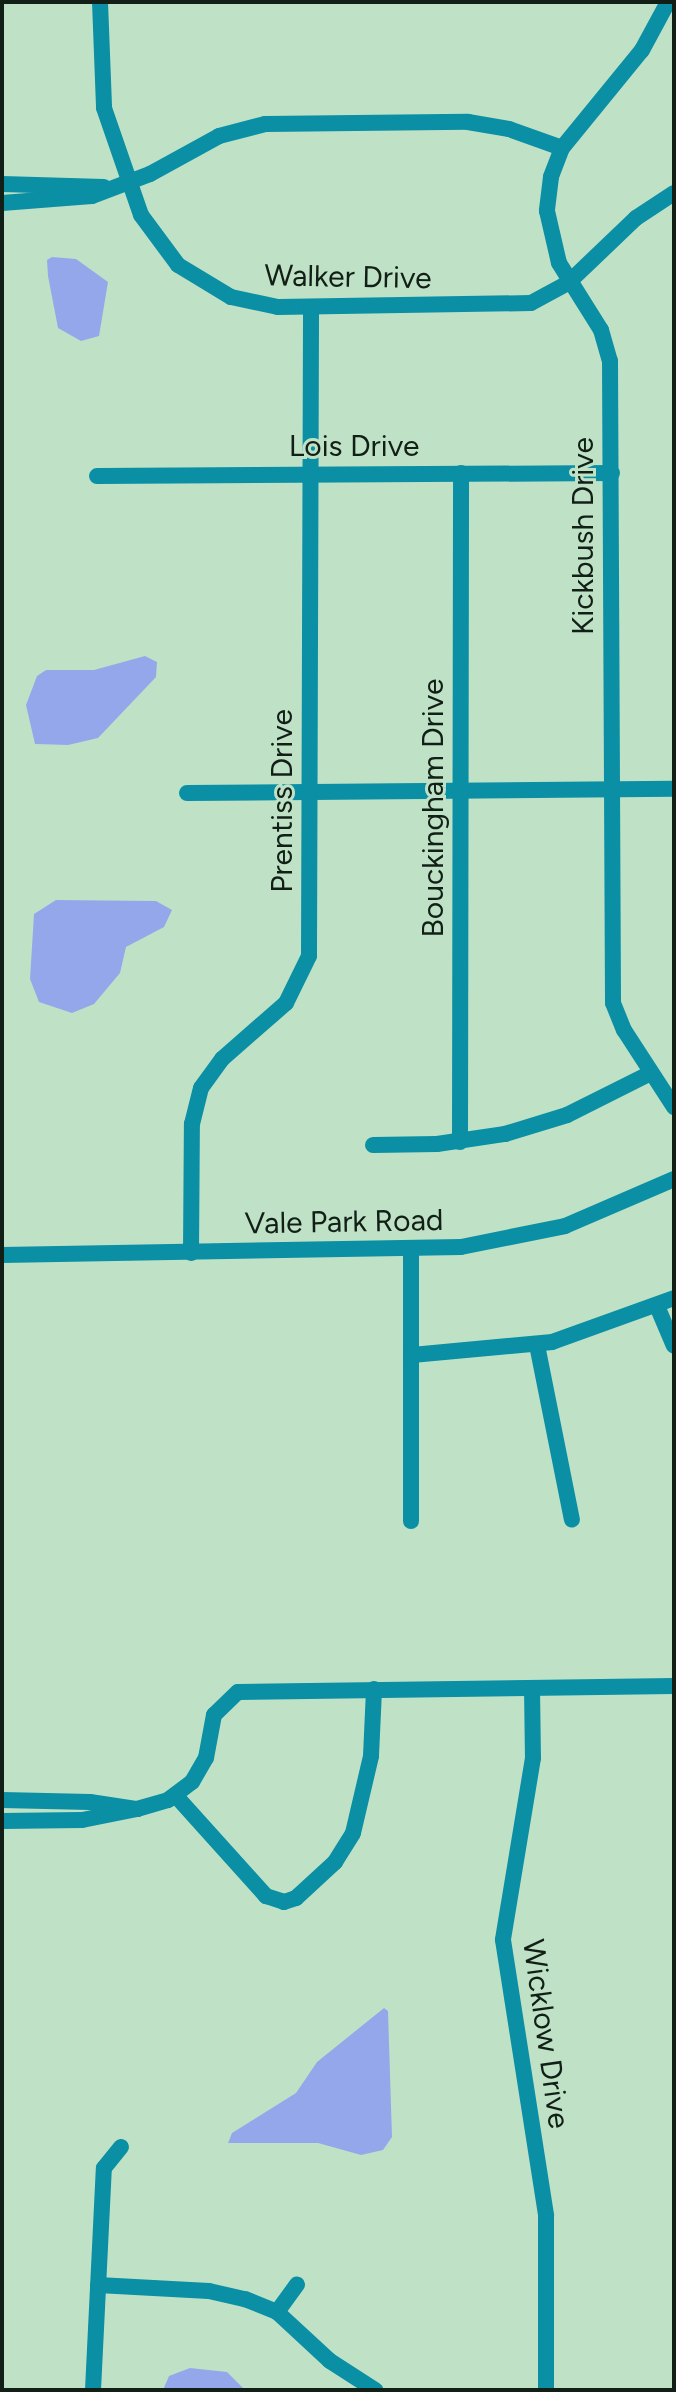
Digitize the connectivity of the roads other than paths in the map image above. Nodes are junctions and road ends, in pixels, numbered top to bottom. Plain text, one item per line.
1 (100, 2) edge
2 (668, 2) edge
3 (562, 148) junction
4 (2, 184) edge
5 (121, 185) junction
6 (674, 193) edge
7 (2, 203) edge
8 (568, 283) junction
9 (311, 307) junction
10 (461, 473) junction
11 (612, 473) junction
12 (311, 475) junction
13 (97, 476) dead end
14 (611, 789) junction
15 (674, 789) edge
16 (461, 790) junction
17 (310, 792) junction
18 (187, 793) dead end
19 (651, 1073) junction
20 (674, 1107) edge
21 (460, 1142) junction
22 (373, 1145) dead end
23 (674, 1179) edge
24 (411, 1251) junction
25 (191, 1253) junction
26 (2, 1255) edge
27 (674, 1298) edge
28 (657, 1306) junction
29 (537, 1345) junction
30 (674, 1346) edge
31 (412, 1355) junction
32 (572, 1520) dead end
33 (411, 1521) dead end
34 (674, 1686) edge
35 (532, 1688) junction
36 (374, 1689) junction
37 (176, 1796) junction
38 (2, 1800) edge
39 (137, 1809) junction
40 (2, 1821) edge
41 (121, 2147) dead end
42 (297, 2284) dead end
43 (98, 2285) junction
44 (277, 2312) junction
45 (93, 2390) edge
46 (375, 2390) edge
47 (546, 2390) edge

1 - 5 street, Walker Drive
2 - 3 street, Kickbush Drive
3 - 5 street
3 - 8 street, Kickbush Drive
4 - 5 street
5 - 7 street
5 - 9 street, Walker Drive
6 - 8 street, Walker Drive
8 - 9 street, Walker Drive
8 - 11 street, Kickbush Drive
9 - 12 street, Prentiss Drive
10 - 11 street, Lois Drive
10 - 12 street, Lois Drive
10 - 16 street, Bouckingham Drive
11 - 14 street, Kickbush Drive
12 - 13 street, Lois Drive
12 - 17 street, Prentiss Drive
14 - 15 street
14 - 16 street
14 - 19 street, Kickbush Drive
16 - 17 street
16 - 21 street, Bouckingham Drive
17 - 18 street
17 - 25 street, Prentiss Drive
19 - 20 street, Kickbush Drive
19 - 21 street
21 - 22 street
23 - 24 street, Vale Park Road
24 - 25 street, Vale Park Road
24 - 31 street
25 - 26 street, Vale Park Road
27 - 28 street
28 - 29 street
28 - 30 street
29 - 31 street
29 - 32 street
31 - 33 street
34 - 35 street
35 - 36 street
35 - 47 street, Wicklow Drive
36 - 37 street
36 - 37 street
37 - 39 street
38 - 39 street
39 - 40 street
41 - 43 street
42 - 44 street
43 - 44 street
43 - 45 street
44 - 46 street

